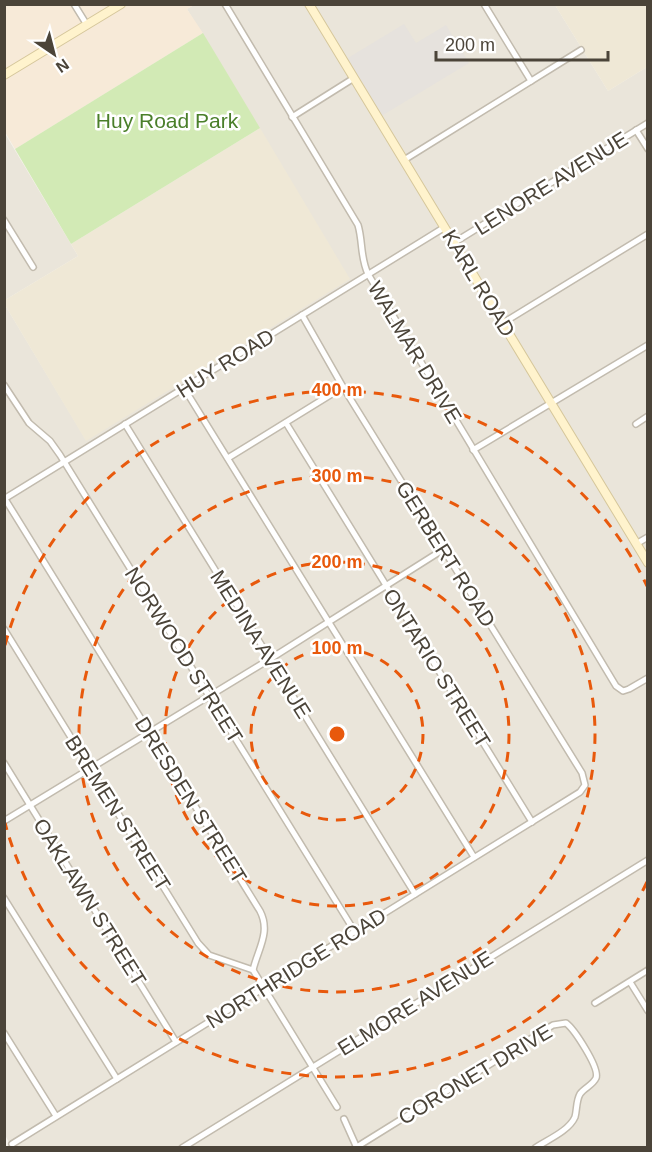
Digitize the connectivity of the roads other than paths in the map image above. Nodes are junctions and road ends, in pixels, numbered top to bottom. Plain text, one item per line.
1 (74, 4) edge
2 (121, 4) edge
3 (225, 4) edge
4 (309, 4) edge
5 (484, 4) edge
6 (87, 25) junction
7 (581, 50) dead end
8 (4, 75) edge
9 (354, 78) junction
10 (531, 81) junction
11 (292, 117) junction
12 (648, 123) edge
13 (636, 130) junction
14 (648, 149) edge
15 (404, 160) junction
16 (4, 220) edge
17 (445, 227) junction
18 (648, 234) edge
19 (455, 242) junction
20 (33, 267) dead end
21 (368, 274) junction
22 (302, 315) junction
23 (503, 323) junction
24 (648, 345) edge
25 (4, 385) edge
26 (343, 387) junction
27 (184, 388) junction
28 (551, 404) junction
29 (648, 416) edge
30 (285, 423) junction
31 (125, 424) junction
32 (636, 424) dead end
33 (473, 450) junction
34 (228, 458) junction
35 (64, 461) junction
36 (5, 499) edge
37 (648, 537) edge
38 (636, 544) junction
39 (444, 549) junction
40 (648, 563) edge
41 (386, 585) junction
42 (328, 621) junction
43 (4, 629) edge
44 (270, 659) junction
45 (648, 678) edge
46 (209, 695) junction
47 (149, 732) junction
48 (4, 763) edge
49 (90, 768) junction
50 (580, 792) joint
51 (31, 805) junction
52 (4, 821) edge
53 (532, 822) junction
54 (474, 857) junction
55 (648, 860) edge
56 (416, 894) junction
57 (4, 898) edge
58 (355, 932) junction
59 (253, 970) junction
60 (648, 970) edge
61 (630, 982) junction
62 (264, 988) junction
63 (595, 1003) dead end
64 (648, 1011) edge
65 (4, 1033) edge
66 (176, 1042) junction
67 (311, 1067) junction
68 (117, 1079) junction
69 (337, 1107) dead end
70 (56, 1116) junction
71 (344, 1119) dead end
72 (12, 1144) dead end
73 (356, 1147) edge
74 (182, 1148) edge
75 (535, 1148) edge

1 - 6 street
2 - 6 main road
3 - 11 street, WALMAR DRIVE
4 - 9 main road, KARL ROAD
5 - 10 street
6 - 8 main road
7 - 10 street
9 - 11 street
9 - 15 main road, KARL ROAD
10 - 15 street
11 - 21 street, WALMAR DRIVE
12 - 13 street, LENORE AVENUE
13 - 14 street
13 - 19 street, LENORE AVENUE
15 - 17 main road, KARL ROAD
16 - 20 street
17 - 19 main road, KARL ROAD
17 - 21 street, HUY ROAD
18 - 23 street
19 - 23 main road, KARL ROAD
21 - 22 street, HUY ROAD
21 - 33 street, WALMAR DRIVE
22 - 26 street, GERBERT ROAD
22 - 27 street, HUY ROAD
23 - 28 main road, KARL ROAD
24 - 28 street
25 - 35 street, NORWOOD STREET
26 - 30 street
26 - 39 street, GERBERT ROAD
27 - 31 street, HUY ROAD
27 - 34 street
28 - 33 street
28 - 38 main road, KARL ROAD
29 - 32 street
30 - 34 street
30 - 41 street, ONTARIO STREET
31 - 35 street, HUY ROAD
31 - 44 street, MEDINA AVENUE
33 - 45 street, WALMAR DRIVE
34 - 42 street
35 - 36 street, HUY ROAD
35 - 46 street, NORWOOD STREET
36 - 47 street, DRESDEN STREET
37 - 38 street
38 - 40 main road, KARL ROAD
39 - 41 street
39 - 50 street, GERBERT ROAD
41 - 42 street
41 - 53 street, ONTARIO STREET
42 - 44 street
42 - 54 street
43 - 49 street, BREMEN STREET
44 - 46 street
44 - 56 street, MEDINA AVENUE
46 - 47 street
46 - 58 street, NORWOOD STREET
47 - 49 street
47 - 59 street, DRESDEN STREET
48 - 51 street, OAKLAWN STREET
49 - 51 street
49 - 59 street, BREMEN STREET
50 - 53 street, NORTHRIDGE ROAD
51 - 52 street
51 - 66 street, OAKLAWN STREET
53 - 54 street, NORTHRIDGE ROAD
54 - 56 street, NORTHRIDGE ROAD
55 - 67 street, ELMORE AVENUE
56 - 58 street, NORTHRIDGE ROAD
57 - 68 street
58 - 62 street, NORTHRIDGE ROAD
59 - 62 street
60 - 61 street
61 - 63 street
61 - 64 street
62 - 66 street, NORTHRIDGE ROAD
62 - 67 street
65 - 70 street
66 - 68 street, NORTHRIDGE ROAD
67 - 69 street
67 - 74 street, ELMORE AVENUE
68 - 70 street, NORTHRIDGE ROAD
70 - 72 street, NORTHRIDGE ROAD
71 - 73 street
73 - 75 street, CORONET DRIVE

